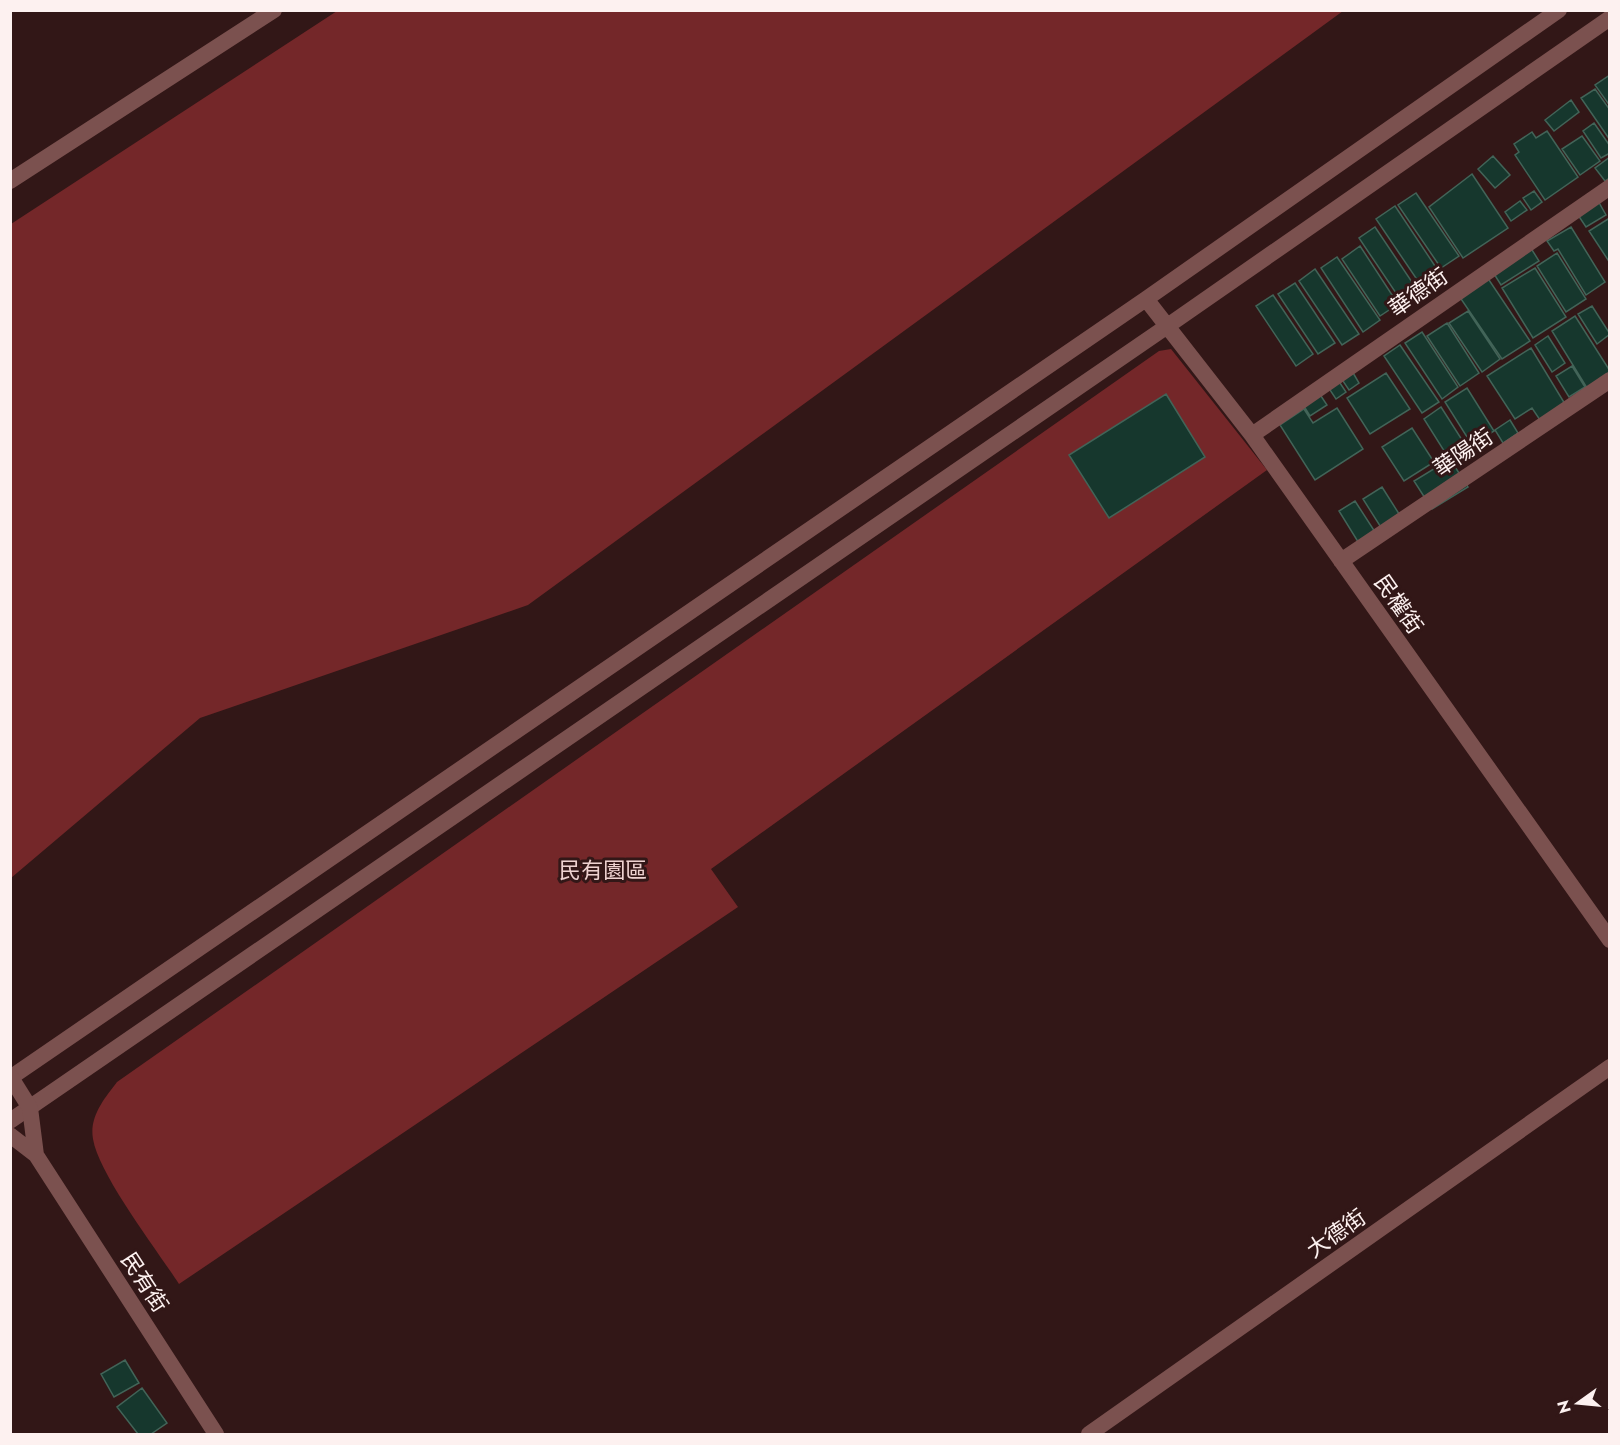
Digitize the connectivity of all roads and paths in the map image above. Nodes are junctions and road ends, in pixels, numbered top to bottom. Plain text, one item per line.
1 (1559, 10) edge
2 (266, 13) edge
3 (1610, 18) edge
4 (10, 181) edge
5 (1610, 187) edge
6 (1146, 298) junction
7 (1166, 327) junction
8 (1610, 380) edge
9 (1252, 435) junction
10 (1341, 561) junction
11 (1610, 940) edge
12 (1610, 1067) edge
13 (11, 1077) edge
14 (30, 1108) junction
15 (10, 1121) edge
16 (10, 1135) edge
17 (36, 1155) junction
18 (216, 1434) edge
19 (1089, 1434) edge

1 - 6 street
2 - 4 street
3 - 7 street
5 - 9 street, 華德街
6 - 7 street, 民權街
6 - 13 street
7 - 9 street, 民權街
7 - 14 street
8 - 10 street, 華陽街
9 - 10 street, 民權街
10 - 11 street, 民權街
12 - 19 street, 大德街
13 - 14 street, 民有街
14 - 15 street
14 - 17 street, 民有街
16 - 17 street, 民有街
17 - 18 street, 民有街

